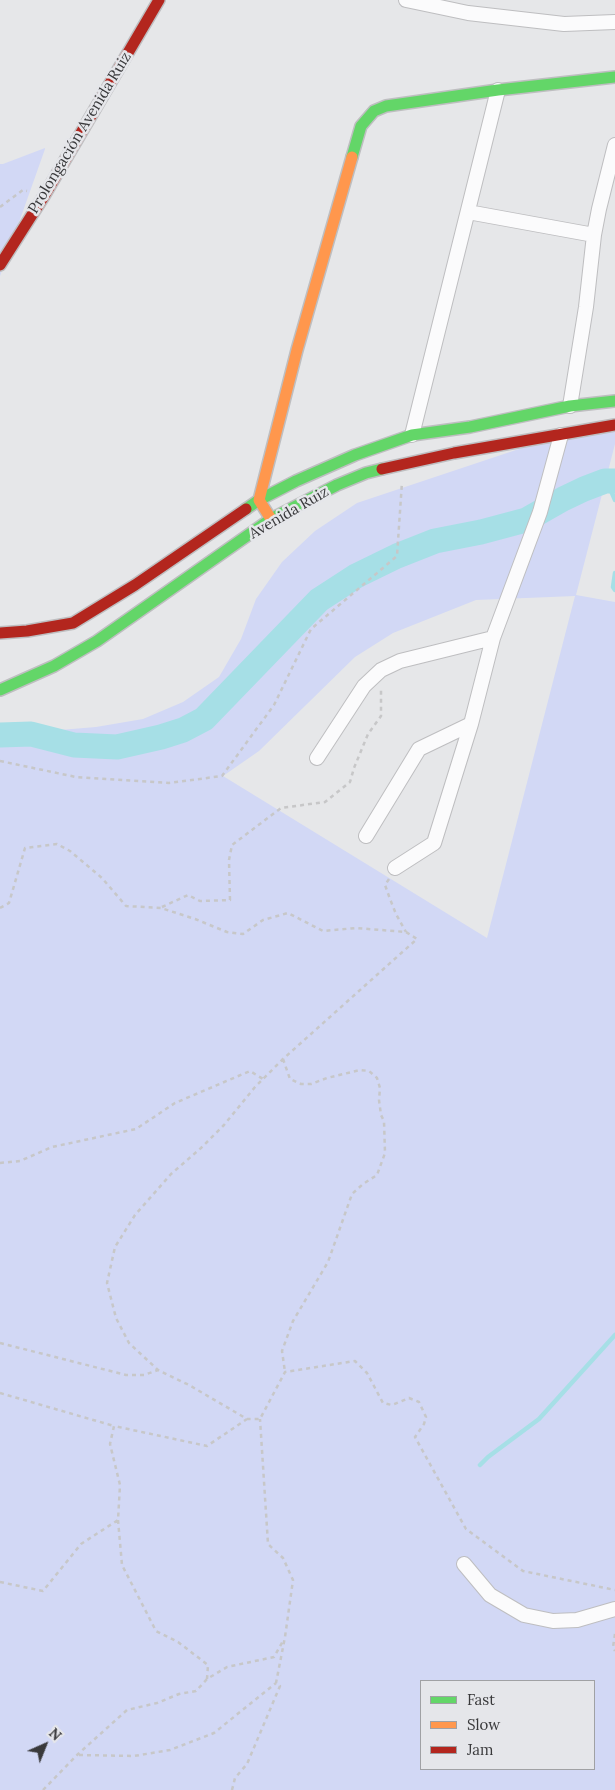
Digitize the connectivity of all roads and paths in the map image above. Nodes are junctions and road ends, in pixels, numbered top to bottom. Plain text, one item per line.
1 (160, 0) edge
2 (406, 0) edge
3 (615, 22) edge
4 (615, 77) edge
5 (498, 90) junction
6 (615, 144) edge
7 (44, 196) junction
8 (0, 208) edge
9 (468, 212) junction
10 (594, 235) junction
11 (0, 265) edge
12 (615, 400) edge
13 (570, 406) junction
14 (615, 425) edge
15 (412, 435) junction
16 (561, 435) junction
17 (403, 474) dead end
18 (259, 500) junction
19 (271, 519) junction
20 (0, 633) edge
21 (493, 638) junction
22 (381, 670) junction
23 (0, 690) edge
24 (471, 724) junction
25 (317, 758) dead end
26 (0, 761) edge
27 (366, 836) dead end
28 (395, 868) joint
29 (0, 908) edge
30 (161, 908) junction
31 (406, 932) junction
32 (283, 1059) junction
33 (264, 1079) junction
34 (0, 1163) edge
35 (0, 1343) edge
36 (158, 1370) junction
37 (285, 1372) junction
38 (0, 1393) edge
39 (247, 1419) junction
40 (260, 1419) junction
41 (114, 1426) junction
42 (118, 1520) junction
43 (464, 1564) dead end
44 (0, 1582) edge
45 (615, 1590) edge
46 (615, 1609) edge
47 (615, 1634) edge
48 (285, 1637) junction
49 (615, 1651) edge
50 (207, 1679) junction
51 (276, 1683) junction
52 (77, 1755) junction
53 (43, 1790) edge
54 (232, 1790) edge

1 - 7 street, Prolongación Avenida Ruiz
2 - 3 street
4 - 5 street
5 - 9 street
5 - 18 street
6 - 10 street
7 - 8 path
7 - 11 street, Prolongación Avenida Ruiz
9 - 10 street
9 - 15 street
10 - 13 street
12 - 13 street, Avenida Ruiz
13 - 15 street, Avenida Ruiz
14 - 16 street, Avenida Ruiz
15 - 18 street, Avenida Ruiz
16 - 19 street, Avenida Ruiz
16 - 21 street
17 - 26 path
18 - 19 street
18 - 20 street, Avenida Ruiz
19 - 23 street, Avenida Ruiz
21 - 22 street
21 - 24 street
22 - 25 street
22 - 30 path
24 - 27 street
24 - 28 street
28 - 31 path
29 - 30 path
30 - 31 path
31 - 32 path
32 - 33 path
32 - 37 path
33 - 34 path
33 - 36 path
35 - 36 path
36 - 39 path
37 - 40 path
37 - 45 path
38 - 41 path
39 - 40 path
39 - 41 path
40 - 48 path
41 - 42 path
42 - 44 path
42 - 50 path
43 - 46 street
47 - 49 path
48 - 50 path
48 - 51 path
50 - 52 path
51 - 52 path
51 - 54 path
52 - 53 path

